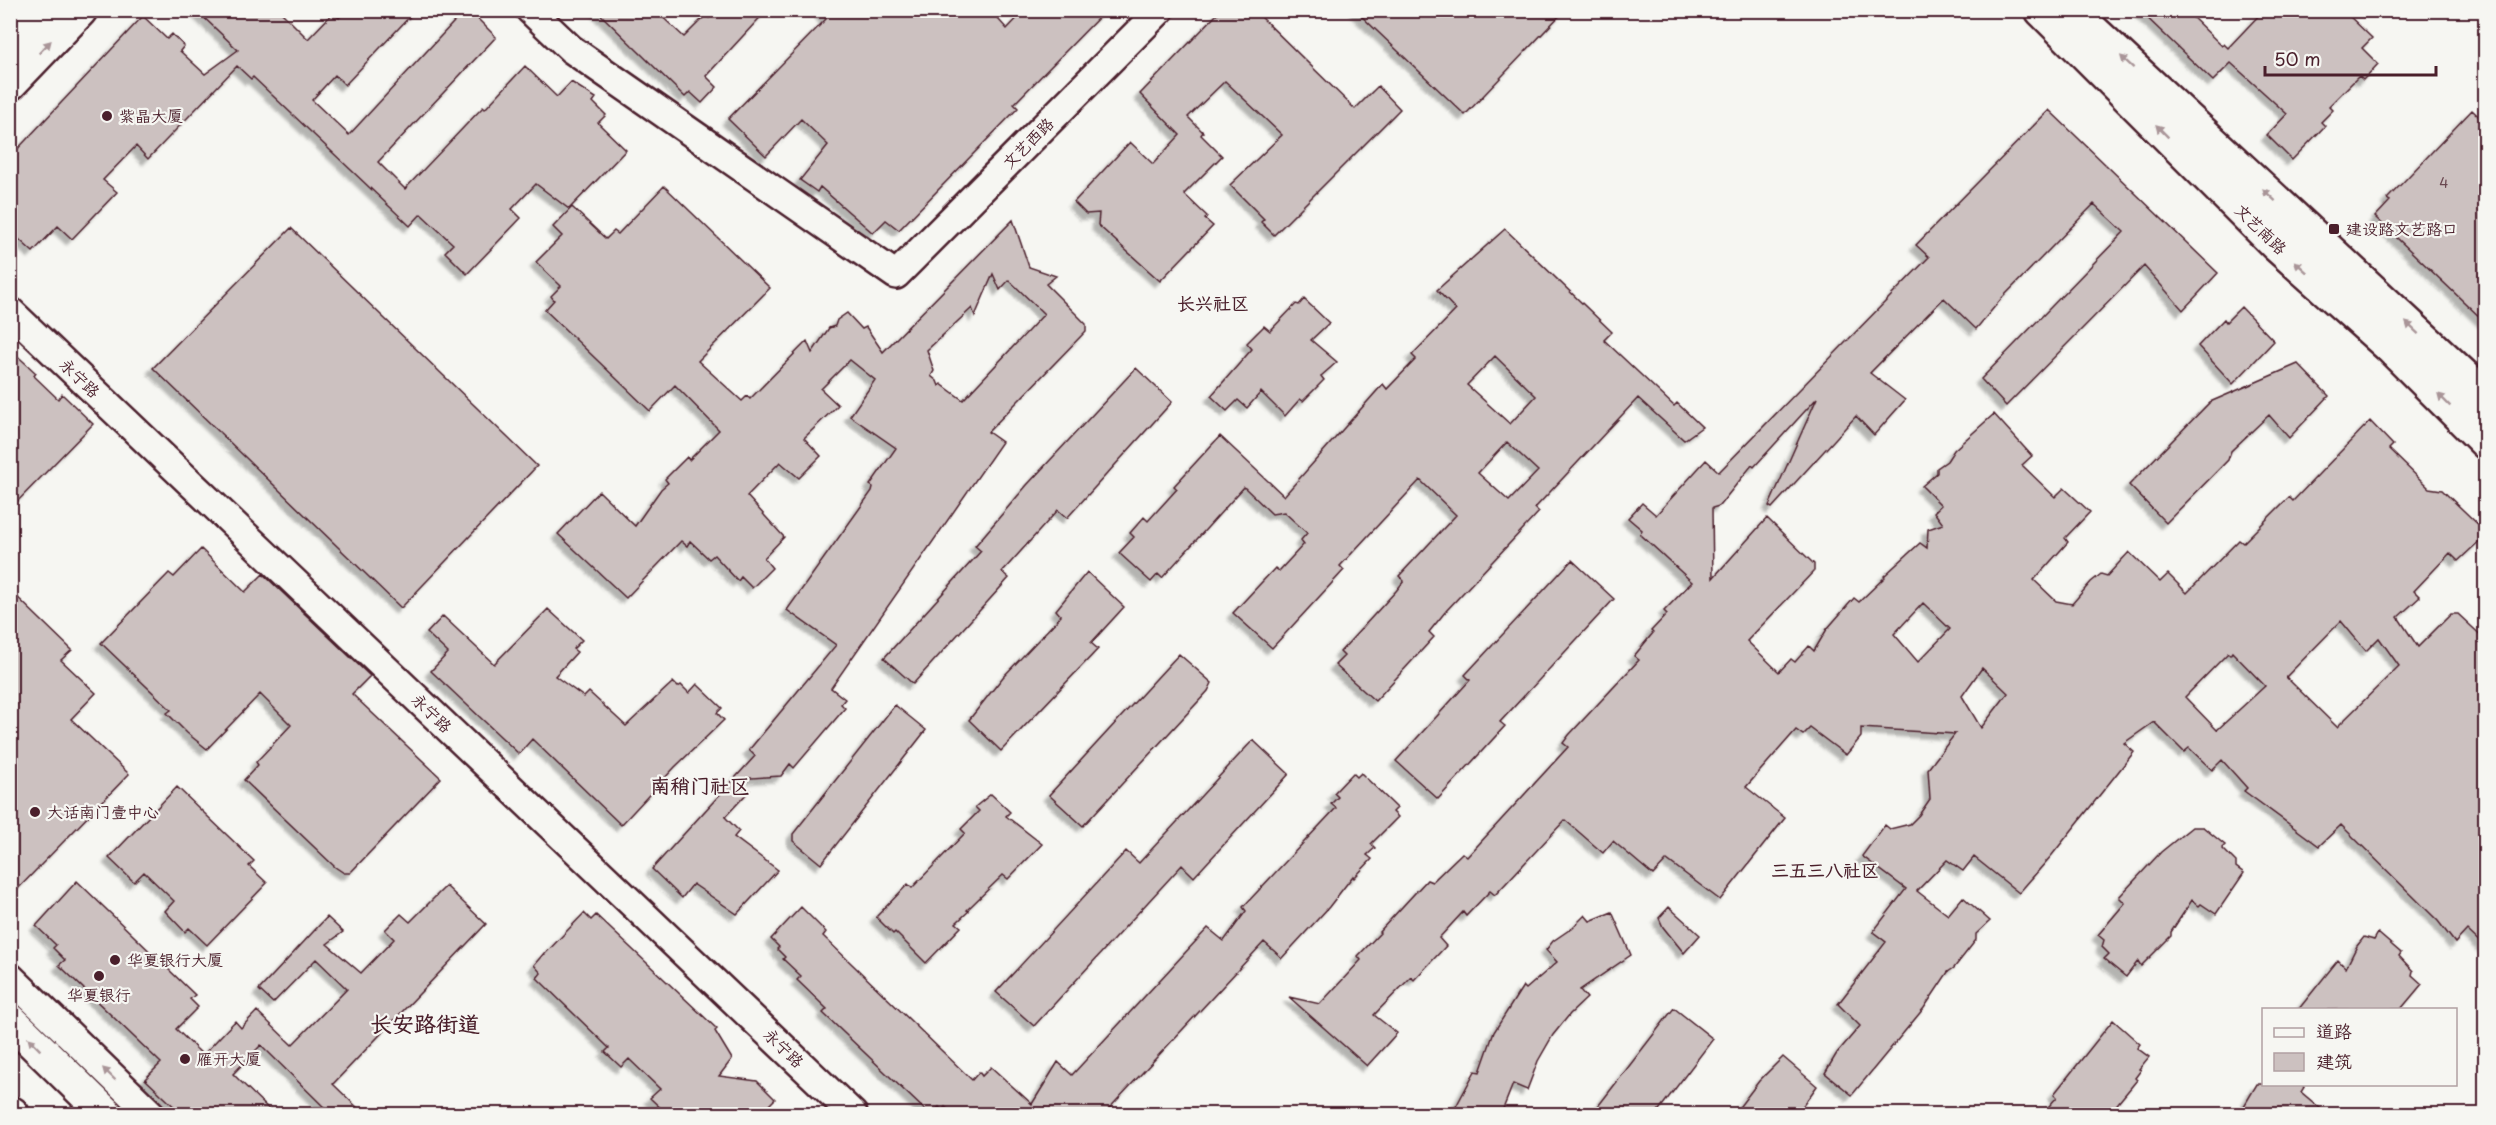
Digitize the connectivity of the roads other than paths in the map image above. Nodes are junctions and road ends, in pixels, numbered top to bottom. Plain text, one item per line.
1 (16, 10) edge
2 (40, 10) edge
3 (80, 10) edge
4 (531, 10) edge
5 (1160, 10) edge
6 (2042, 10) edge
7 (2072, 10) edge
8 (10, 16) edge
9 (10, 40) edge
10 (10, 83) edge
11 (10, 311) edge
12 (2486, 397) edge
13 (2486, 442) edge
14 (10, 977) edge
15 (10, 1020) edge
16 (106, 1114) edge
17 (151, 1114) edge
18 (853, 1114) edge

1 - 8 main road
2 - 9 main road
10 -> 3 main road
4 - 5 street, 文艺西路
13 -> 6 main road, 文艺南路
12 -> 7 main road, 文艺南路
11 - 18 street, 永宁路
17 -> 14 street
16 -> 15 main road

